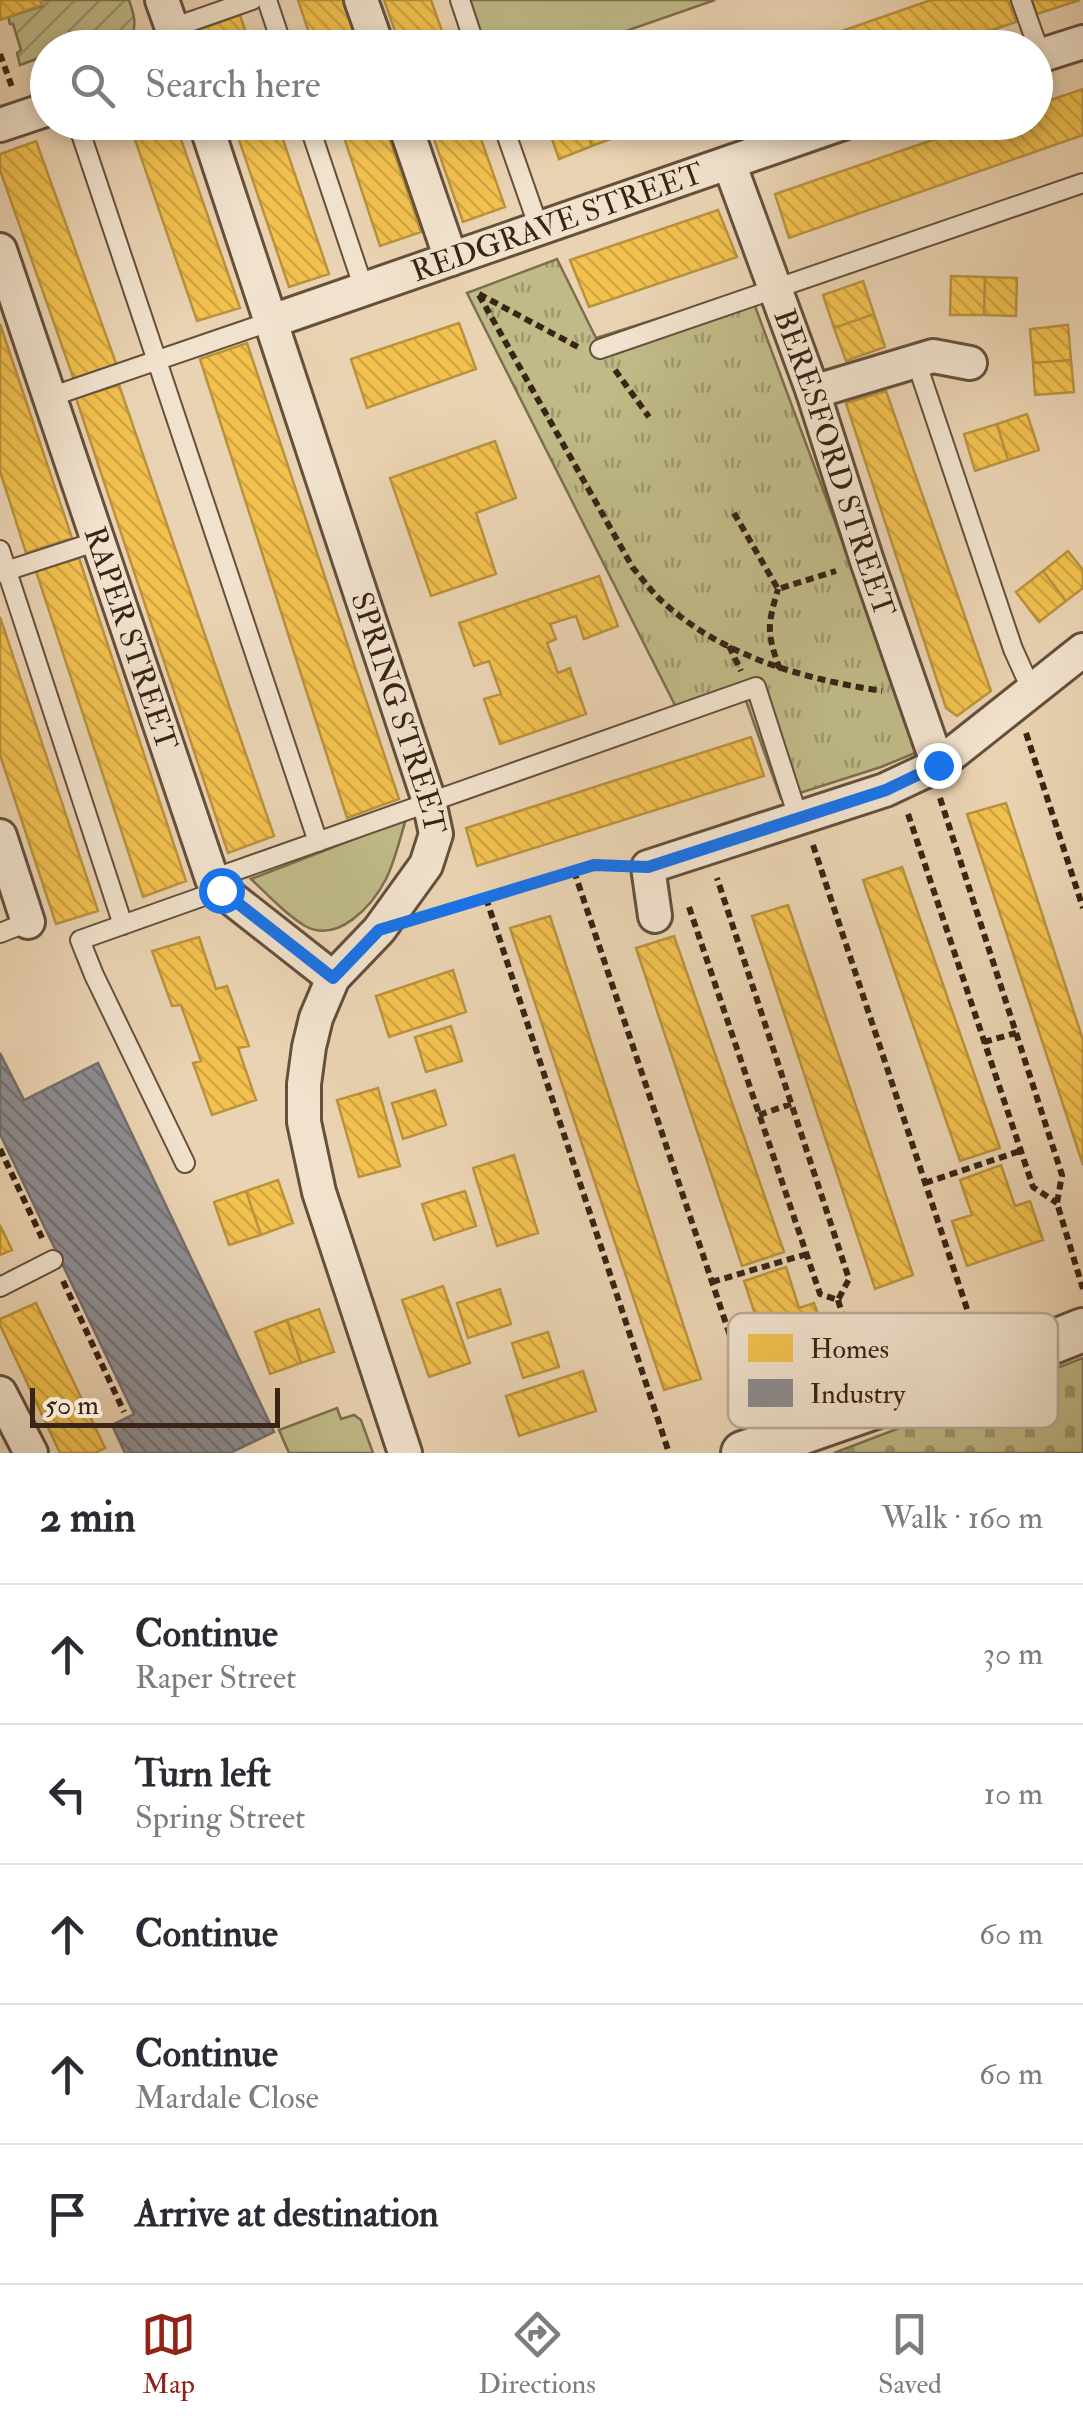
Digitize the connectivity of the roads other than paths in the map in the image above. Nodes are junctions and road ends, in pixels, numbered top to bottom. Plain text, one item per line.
1 (252, 0) edge
2 (267, 0) edge
3 (362, 0) edge
4 (460, 0) edge
5 (1022, 0) edge
6 (171, 25) edge
7 (277, 30) edge
8 (372, 30) edge
9 (470, 30) edge
10 (1031, 30) edge
11 (1083, 42) edge
12 (1053, 51) edge
13 (83, 140) edge
14 (211, 140) edge
15 (314, 140) edge
16 (411, 140) edge
17 (508, 140) edge
18 (795, 140) edge
19 (730, 163) junction
20 (1083, 182) edge
21 (539, 228) junction
22 (1, 254) edge
23 (455, 257) junction
24 (776, 287) junction
25 (364, 289) junction
26 (272, 322) junction
27 (600, 349) road end
28 (157, 360) junction
29 (916, 361) junction
30 (970, 363) dead end
31 (813, 392) junction
32 (50, 397) junction
33 (98, 541) junction
34 (0, 550) edge
35 (4, 572) edge
36 (1083, 650) edge
37 (1024, 697) junction
38 (934, 767) junction
39 (429, 802) junction
40 (801, 816) junction
41 (0, 836) edge
42 (318, 842) junction
43 (216, 884) junction
44 (655, 916) dead end
45 (124, 925) junction
46 (14, 928) edge
47 (333, 978) junction
48 (184, 1163) dead end
49 (53, 1260) dead end
50 (0, 1287) edge
51 (1083, 1330) edge
52 (1058, 1340) edge
53 (0, 1394) edge
54 (823, 1428) edge
55 (760, 1451) edge
56 (30, 1453) edge
57 (405, 1453) edge

1 - 6 lane
2 - 7 lane
3 - 8 street
4 - 9 lane
5 - 10 lane
11 - 12 street
13 - 28 lane
14 - 26 street, SPRING STREET
15 - 25 lane
16 - 23 street
17 - 21 lane
18 - 19 street, REDGRAVE STREET
19 - 21 street, REDGRAVE STREET
19 - 24 street, BERESFORD STREET
20 - 24 lane
21 - 23 street, REDGRAVE STREET
22 - 32 street, RAPER STREET
23 - 25 street, REDGRAVE STREET
24 - 27 lane
24 - 31 street, BERESFORD STREET
25 - 26 street, REDGRAVE STREET
26 - 28 lane
26 - 39 street, SPRING STREET
28 - 32 lane
28 - 42 lane
29 - 30 street
29 - 31 street
29 - 37 lane
31 - 38 street, BERESFORD STREET
32 - 33 street, RAPER STREET
33 - 35 lane
33 - 43 street, RAPER STREET
34 - 35 lane
35 - 45 lane
36 - 37 street
37 - 38 street
38 - 40 street
39 - 40 lane
39 - 42 lane
39 - 47 street, SPRING STREET
40 - 44 street
41 - 46 street
42 - 43 lane
43 - 45 lane
43 - 47 street
45 - 48 lane
47 - 57 street, SPRING STREET
49 - 50 lane
51 - 52 street
53 - 56 street
54 - 55 street

